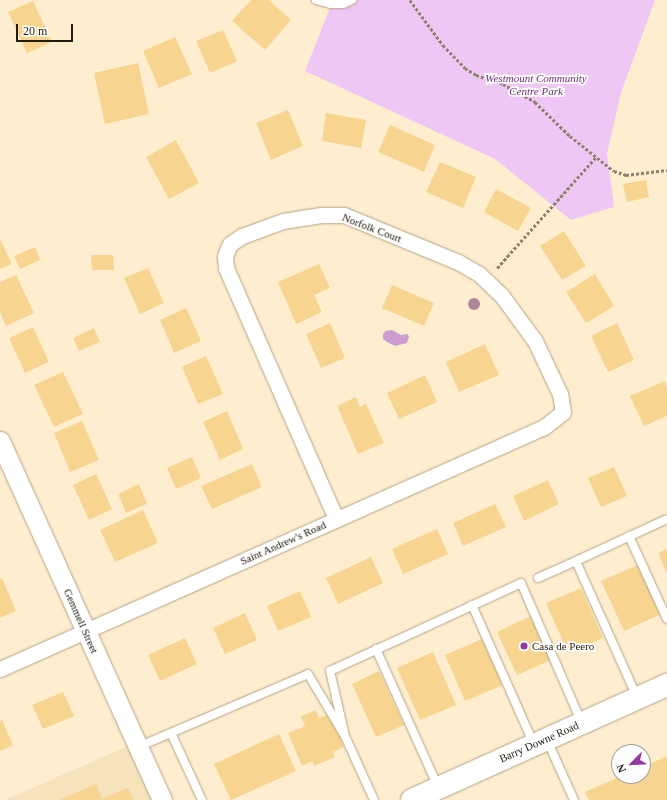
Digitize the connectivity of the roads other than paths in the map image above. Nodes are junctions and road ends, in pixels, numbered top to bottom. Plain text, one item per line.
1 (316, 0) edge
2 (352, 0) edge
3 (564, 412) joint
4 (0, 441) edge
5 (336, 519) junction
6 (667, 519) edge
7 (629, 536) junction
8 (576, 560) junction
9 (538, 578) dead end
10 (472, 605) junction
11 (667, 619) edge
12 (85, 631) junction
13 (376, 649) junction
14 (0, 669) edge
15 (667, 685) edge
16 (637, 698) junction
17 (582, 723) junction
18 (171, 733) junction
19 (346, 736) junction
20 (540, 742) junction
21 (138, 748) junction
22 (439, 788) junction
23 (162, 800) edge
24 (202, 800) edge
25 (374, 800) edge
26 (412, 800) edge
27 (574, 800) edge

1 - 2 lane
3 - 5 street, Saint Andrew's Road
3 - 5 street, Norfolk Court
4 - 12 street, Gemmell Street
5 - 12 street, Saint Andrew's Road
6 - 7 lane
7 - 8 lane
7 - 11 lane
8 - 9 lane
8 - 16 lane
10 - 13 lane
10 - 17 lane
10 - 20 lane
12 - 14 street, Saint Andrew's Road
12 - 21 street, Gemmell Street
13 - 19 lane
13 - 22 lane
15 - 16 main road, Barry Downe Road
16 - 17 main road, Barry Downe Road
17 - 20 main road, Barry Downe Road
18 - 19 lane
18 - 21 lane
18 - 24 lane
19 - 25 lane
20 - 22 main road, Barry Downe Road
20 - 27 lane
21 - 23 street, Gemmell Street
22 - 26 main road, Barry Downe Road

